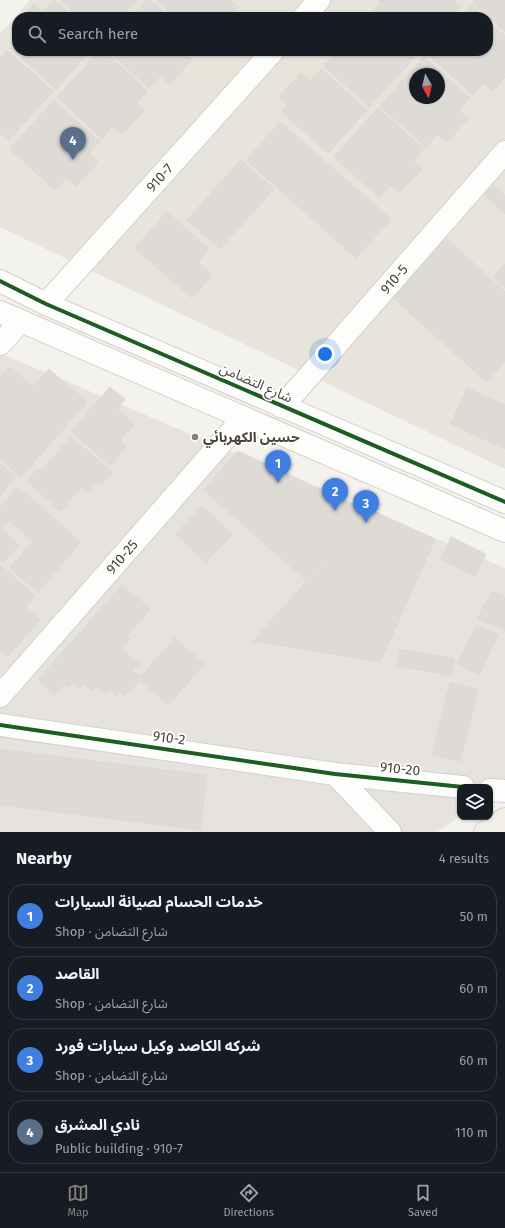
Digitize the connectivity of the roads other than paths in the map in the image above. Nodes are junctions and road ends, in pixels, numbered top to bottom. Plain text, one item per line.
1 (319, 0) edge
2 (308, 12) edge
3 (269, 56) edge
4 (505, 152) edge
5 (0, 281) edge
6 (46, 304) junction
7 (0, 312) edge
8 (21, 321) junction
9 (0, 344) edge
10 (282, 407) junction
11 (243, 418) junction
12 (505, 502) edge
13 (505, 531) edge
14 (0, 696) edge
15 (0, 725) edge
16 (335, 774) junction
17 (457, 786) edge
18 (493, 790) edge
19 (505, 791) edge
20 (505, 818) edge
21 (390, 832) edge
22 (485, 832) edge

1 - 2 street
3 - 6 street, 910-7
4 - 10 street, 910-5
5 - 6 street, شارع التضامن
6 - 10 street, شارع التضامن
7 - 8 street
8 - 9 street
8 - 11 street
10 - 12 street, شارع التضامن
11 - 13 street
11 - 14 street, 910-25
15 - 16 street, 910-2
16 - 17 street, 910-20
16 - 21 street
18 - 19 street
20 - 22 main road

